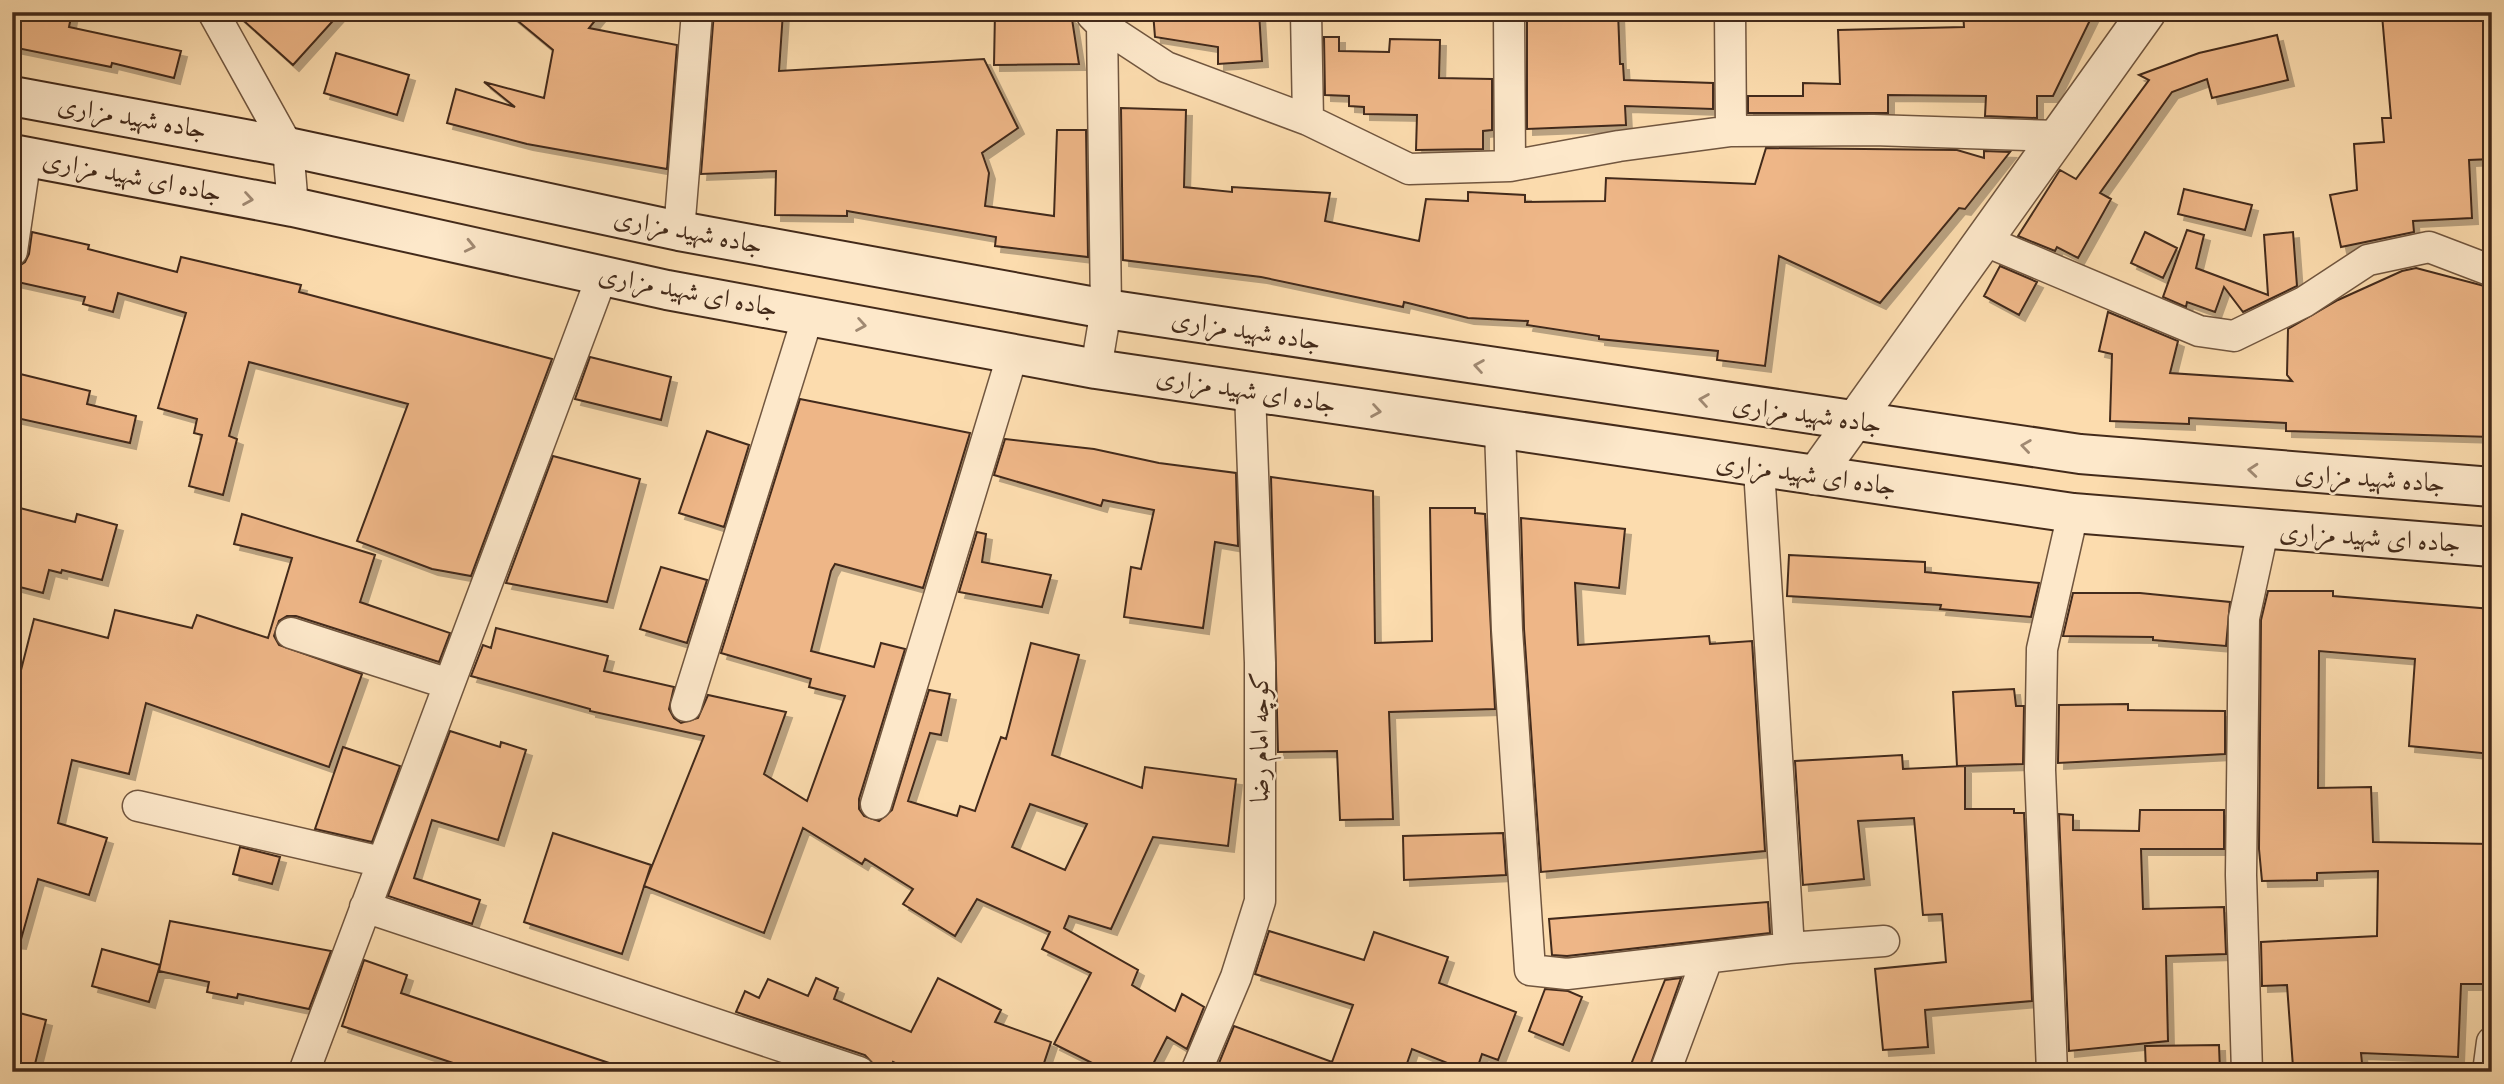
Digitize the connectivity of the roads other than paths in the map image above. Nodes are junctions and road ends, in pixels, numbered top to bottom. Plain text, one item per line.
1 (213, 12) edge
2 (697, 12) edge
3 (1306, 12) edge
4 (1508, 12) edge
5 (1730, 12) edge
6 (2147, 12) edge
7 (1098, 16) edge
8 (12, 96) edge
9 (1308, 120) junction
10 (1731, 131) junction
11 (2059, 136) junction
12 (288, 148) junction
13 (19, 155) edge
14 (1510, 166) junction
15 (293, 207) junction
16 (679, 231) junction
17 (1983, 240) junction
18 (12, 251) edge
19 (2492, 271) edge
20 (602, 276) junction
21 (1106, 309) junction
22 (808, 316) junction
23 (1013, 353) junction
24 (1096, 369) junction
25 (1250, 391) junction
26 (1854, 422) junction
27 (1500, 430) junction
28 (1759, 469) junction
29 (1815, 477) junction
30 (2492, 487) edge
31 (2073, 513) junction
32 (2263, 531) junction
33 (2492, 547) edge
34 (291, 633) dead end
35 (449, 684) junction
36 (686, 706) dead end
37 (876, 804) dead end
38 (138, 806) dead end
39 (382, 862) junction
40 (365, 907) junction
41 (1884, 941) dead end
42 (1789, 948) junction
43 (1707, 959) junction
44 (2492, 1042) edge
45 (304, 1072) edge
46 (859, 1072) edge
47 (1196, 1072) edge
48 (1665, 1072) edge
49 (2052, 1072) edge
50 (2247, 1072) edge
51 (2488, 1072) edge

1 - 12 street
2 - 16 street
3 - 9 street
4 - 14 street
5 - 10 street
6 - 11 street
7 - 9 street
7 - 21 street
8 - 12 main road, جاده شهید مزاری
9 - 14 street
10 - 11 street
10 - 14 street
11 - 17 street
12 - 15 street
12 - 16 main road, جاده شهید مزاری
13 -> 15 main road, جاده ای شهید مزاری
13 - 18 street
15 -> 20 main road, جاده ای شهید مزاری
16 - 21 main road, جاده شهید مزاری
17 - 19 street
17 - 26 street
20 - 22 main road, جاده ای شهید مزاری
20 - 35 street
21 - 24 street
26 -> 21 main road, جاده شهید مزاری
22 -> 23 main road, جاده ای شهید مزاری
22 - 36 street
23 - 24 main road, جاده ای شهید مزاری
23 - 37 street
24 - 25 main road, جاده ای شهید مزاری
25 -> 27 main road, جاده ای شهید مزاری
25 - 47 street, کوچه امام رضا
26 - 29 street
30 -> 26 main road, جاده شهید مزاری
27 - 28 main road, جاده ای شهید مزاری
27 - 43 street
28 - 29 main road, جاده ای شهید مزاری
28 - 42 street
29 - 31 main road, جاده ای شهید مزاری
31 - 32 main road, جاده ای شهید مزاری
31 - 49 street
32 - 33 main road, جاده ای شهید مزاری
32 - 50 street
34 - 35 street
35 - 39 street
38 - 39 street
39 - 40 street
40 - 45 street
40 - 46 street
41 - 42 street
42 - 43 street
43 - 48 street
44 - 51 street

